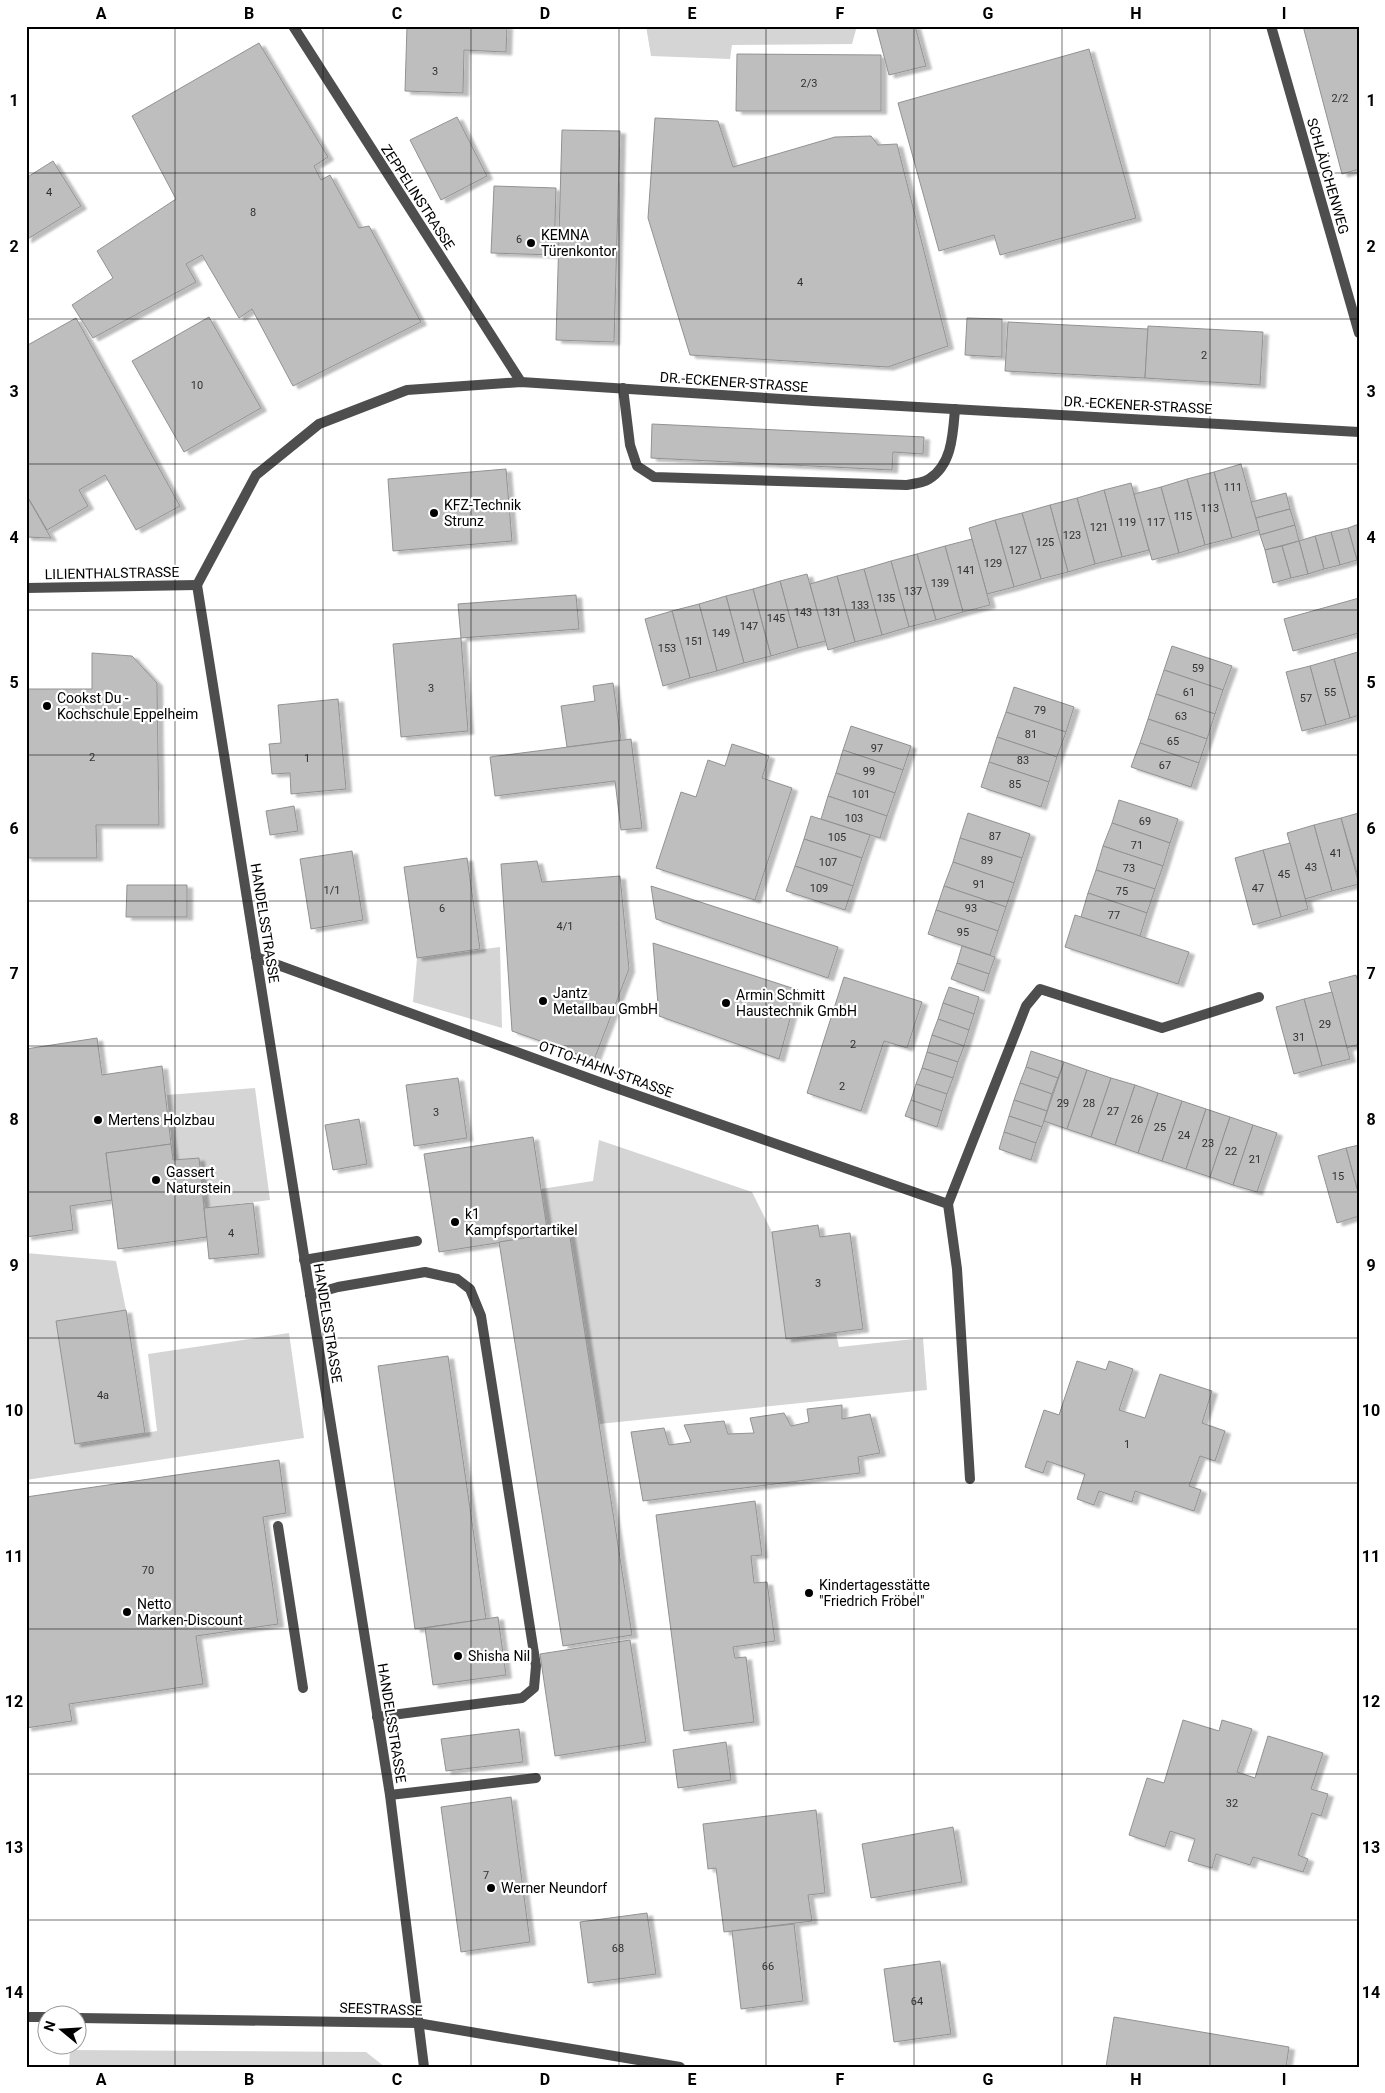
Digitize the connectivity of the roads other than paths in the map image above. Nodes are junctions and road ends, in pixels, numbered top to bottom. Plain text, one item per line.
1 (293, 26) edge
2 (1271, 26) edge
3 (1359, 333) edge
4 (521, 382) junction
5 (623, 388) junction
6 (955, 409) junction
7 (1359, 432) edge
8 (197, 585) junction
9 (26, 588) edge
10 (256, 957) junction
11 (1259, 998) dead end
12 (948, 1204) junction
13 (417, 1241) dead end
14 (304, 1260) junction
15 (310, 1295) junction
16 (970, 1479) dead end
17 (278, 1526) dead end
18 (303, 1688) dead end
19 (377, 1717) junction
20 (536, 1778) dead end
21 (390, 1795) junction
22 (88, 2018) edge
23 (418, 2022) junction
24 (424, 2067) edge
25 (680, 2067) edge

1 - 4 street, ZEPPELINSTRASSE
2 - 3 street, SCHLÄUCHENWEG
4 - 5 street, DR.-ECKENER-STRASSE
4 - 8 street, DR.-ECKENER-STRASSE
5 - 6 street, DR.-ECKENER-STRASSE
5 - 6 street
6 - 7 street, DR.-ECKENER-STRASSE
8 - 9 street, LILIENTHALSTRASSE
8 - 10 street, HANDELSSTRASSE
10 - 12 street, OTTO-HAHN-STRASSE
10 - 14 street, HANDELSSTRASSE
11 - 12 street
12 - 16 street
13 - 14 street
14 - 15 street, HANDELSSTRASSE
15 - 19 street, HANDELSSTRASSE
15 - 19 street
17 - 18 street
19 - 21 street, HANDELSSTRASSE
20 - 21 street
21 - 23 street, HANDELSSTRASSE
22 - 23 street, SEESTRASSE
23 - 24 street, HANDELSSTRASSE
23 - 25 street, SEESTRASSE

